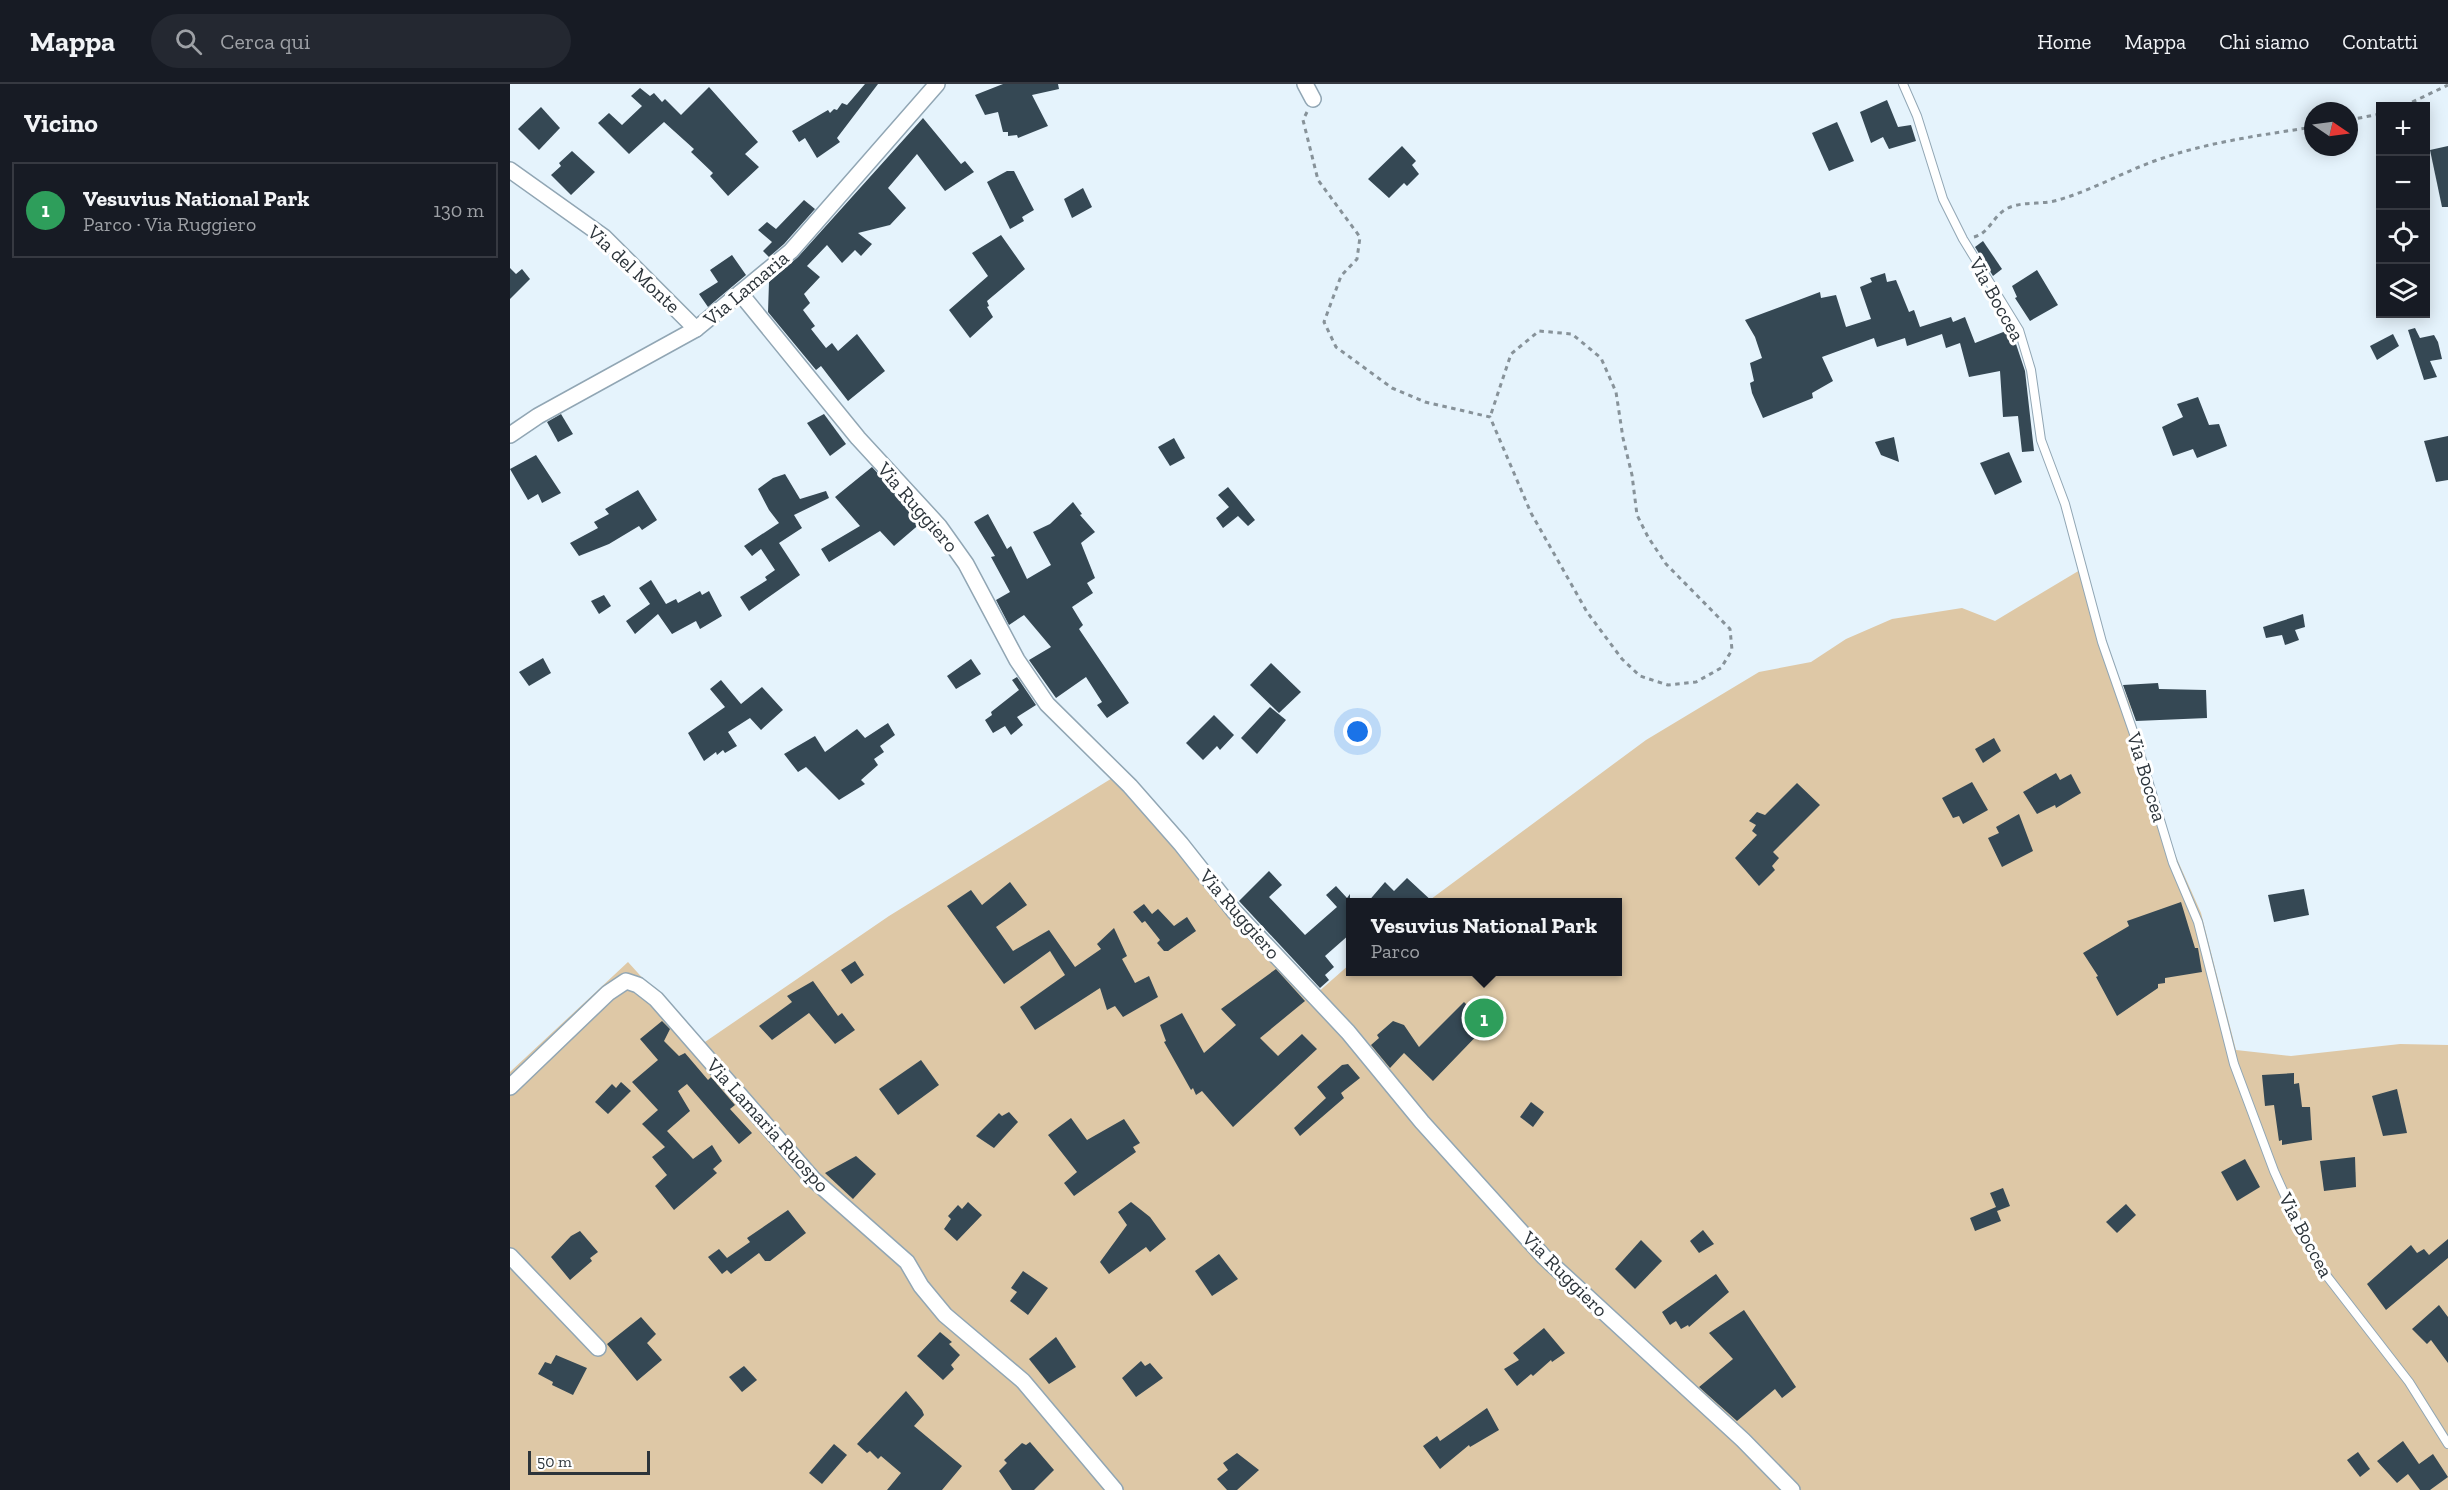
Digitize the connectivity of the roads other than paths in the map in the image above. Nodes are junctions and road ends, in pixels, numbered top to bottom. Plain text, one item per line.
1 (937, 84) edge
2 (1305, 84) edge
3 (1903, 84) edge
4 (1313, 99) road end
5 (510, 170) edge
6 (740, 293) junction
7 (696, 330) junction
8 (510, 435) edge
9 (510, 1087) edge
10 (510, 1256) edge
11 (598, 1348) dead end
12 (2448, 1444) edge
13 (1115, 1490) edge
14 (1792, 1490) edge

1 - 6 street, Via Lamaria
2 - 4 street
3 - 12 lane, Via Boccea
5 - 7 street, Via del Monte
6 - 7 street, Via Lamaria
6 - 14 street, Via Ruggiero
7 - 8 street, Via Lamaria
9 - 13 street, Via Lamaria Ruospo
10 - 11 street

